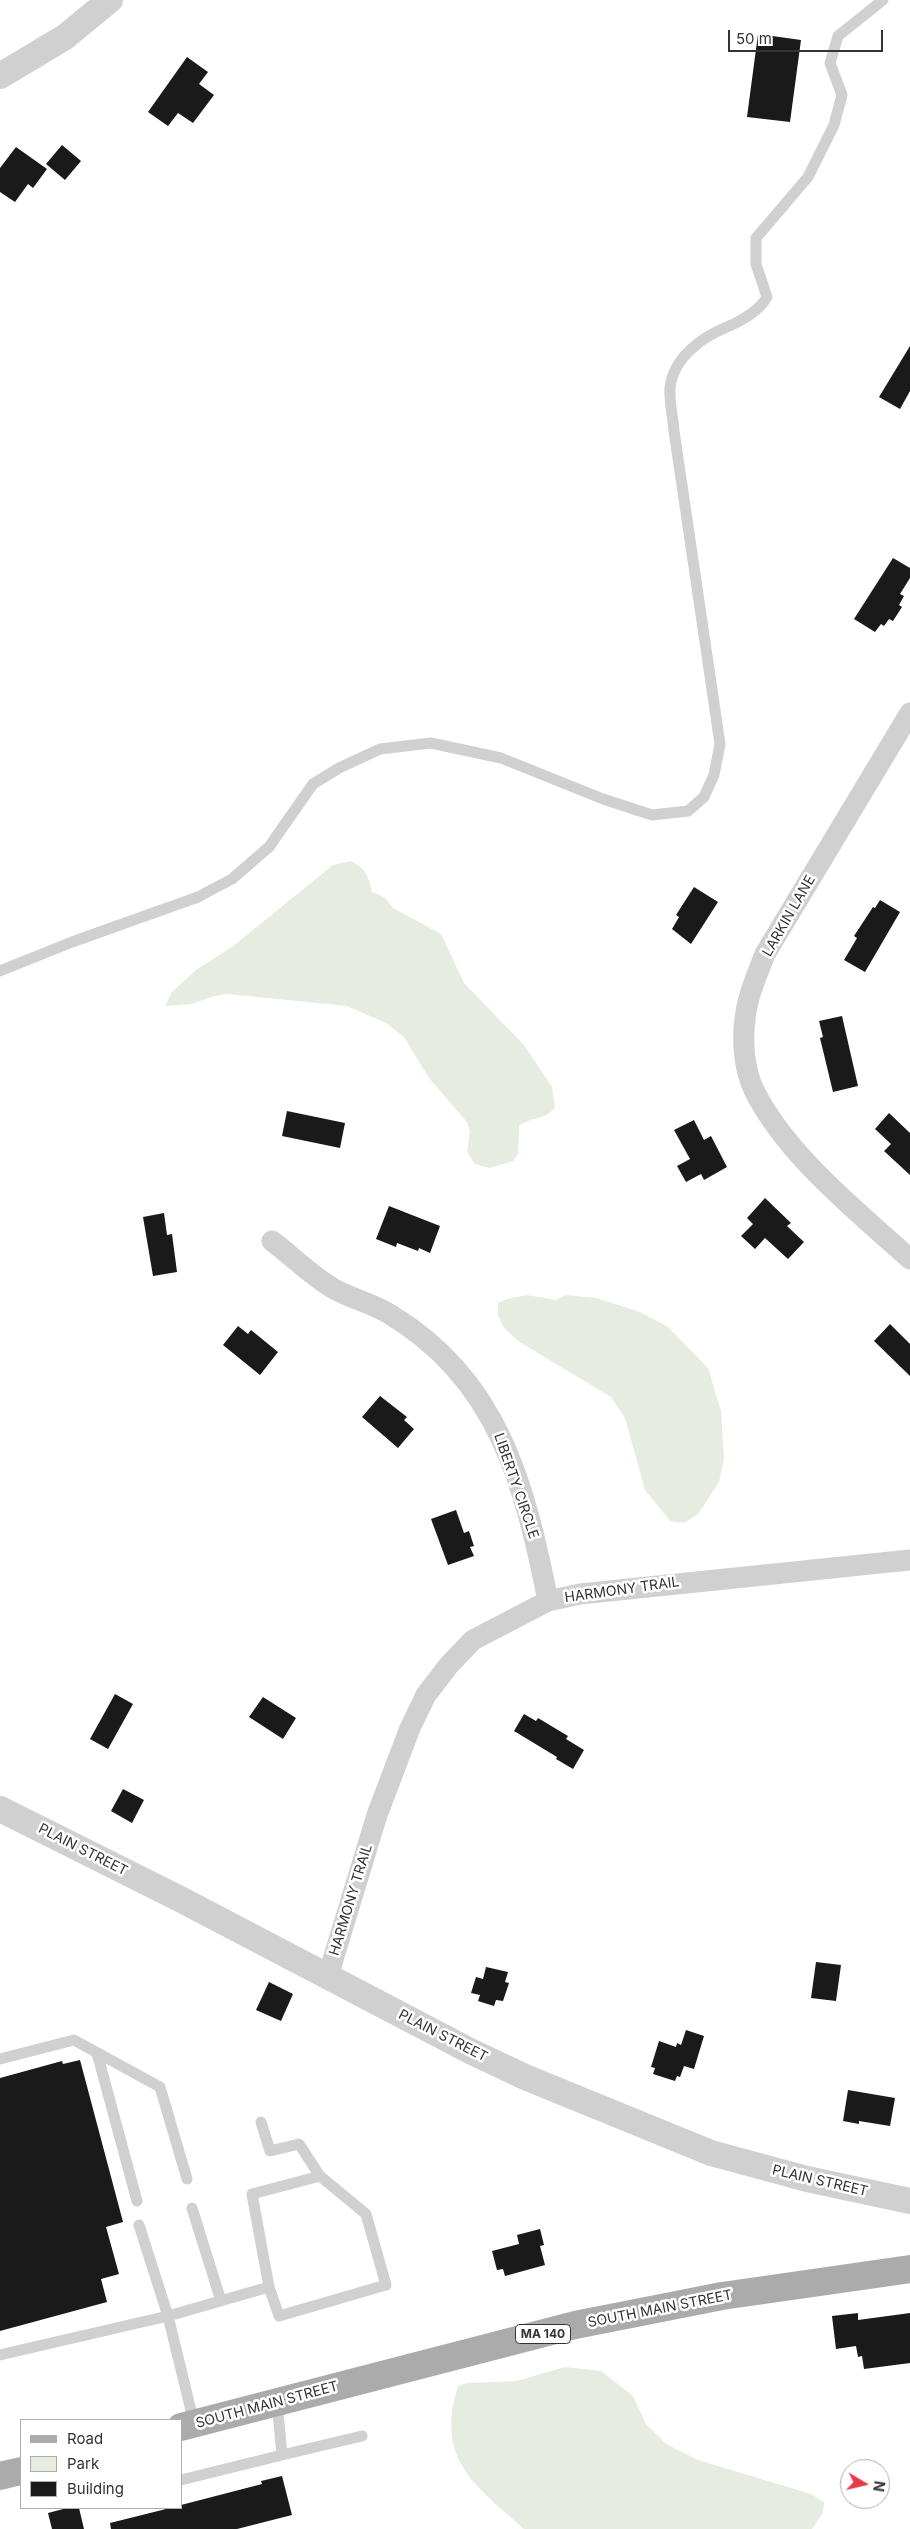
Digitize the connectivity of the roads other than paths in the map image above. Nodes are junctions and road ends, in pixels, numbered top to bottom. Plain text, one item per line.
1 (110, 0) edge
2 (883, 0) edge
3 (0, 76) edge
4 (910, 712) edge
5 (0, 971) edge
6 (272, 1241) dead end
7 (910, 1259) edge
8 (910, 1560) edge
9 (548, 1601) junction
10 (0, 1809) edge
11 (328, 1976) junction
12 (97, 2052) junction
13 (0, 2059) edge
14 (261, 2122) dead end
15 (320, 2176) junction
16 (187, 2179) dead end
17 (137, 2201) dead end
18 (910, 2201) edge
19 (192, 2208) dead end
20 (139, 2225) dead end
21 (910, 2269) edge
22 (269, 2287) junction
23 (221, 2301) junction
24 (168, 2316) junction
25 (0, 2355) edge
26 (276, 2402) junction
27 (188, 2425) edge
28 (362, 2436) dead end
29 (282, 2455) junction
30 (20, 2471) edge
31 (0, 2476) edge
32 (182, 2480) edge

1 - 3 street
2 - 5 lane
4 - 7 street, LARKIN LANE
6 - 9 street, LIBERTY CIRCLE
8 - 9 street, HARMONY TRAIL
9 - 11 street, HARMONY TRAIL
10 - 11 street, PLAIN STREET
11 - 18 street, PLAIN STREET
12 - 13 lane
12 - 16 lane
12 - 17 lane
14 - 15 lane
15 - 22 lane
15 - 22 lane
19 - 23 lane
20 - 24 lane
21 - 26 main road, SOUTH MAIN STREET / MA 140
22 - 23 lane
23 - 24 lane
24 - 25 lane
24 - 27 lane
26 - 27 main road, SOUTH MAIN STREET / MA 140
26 - 29 lane
28 - 29 lane
29 - 32 lane
30 - 31 main road

